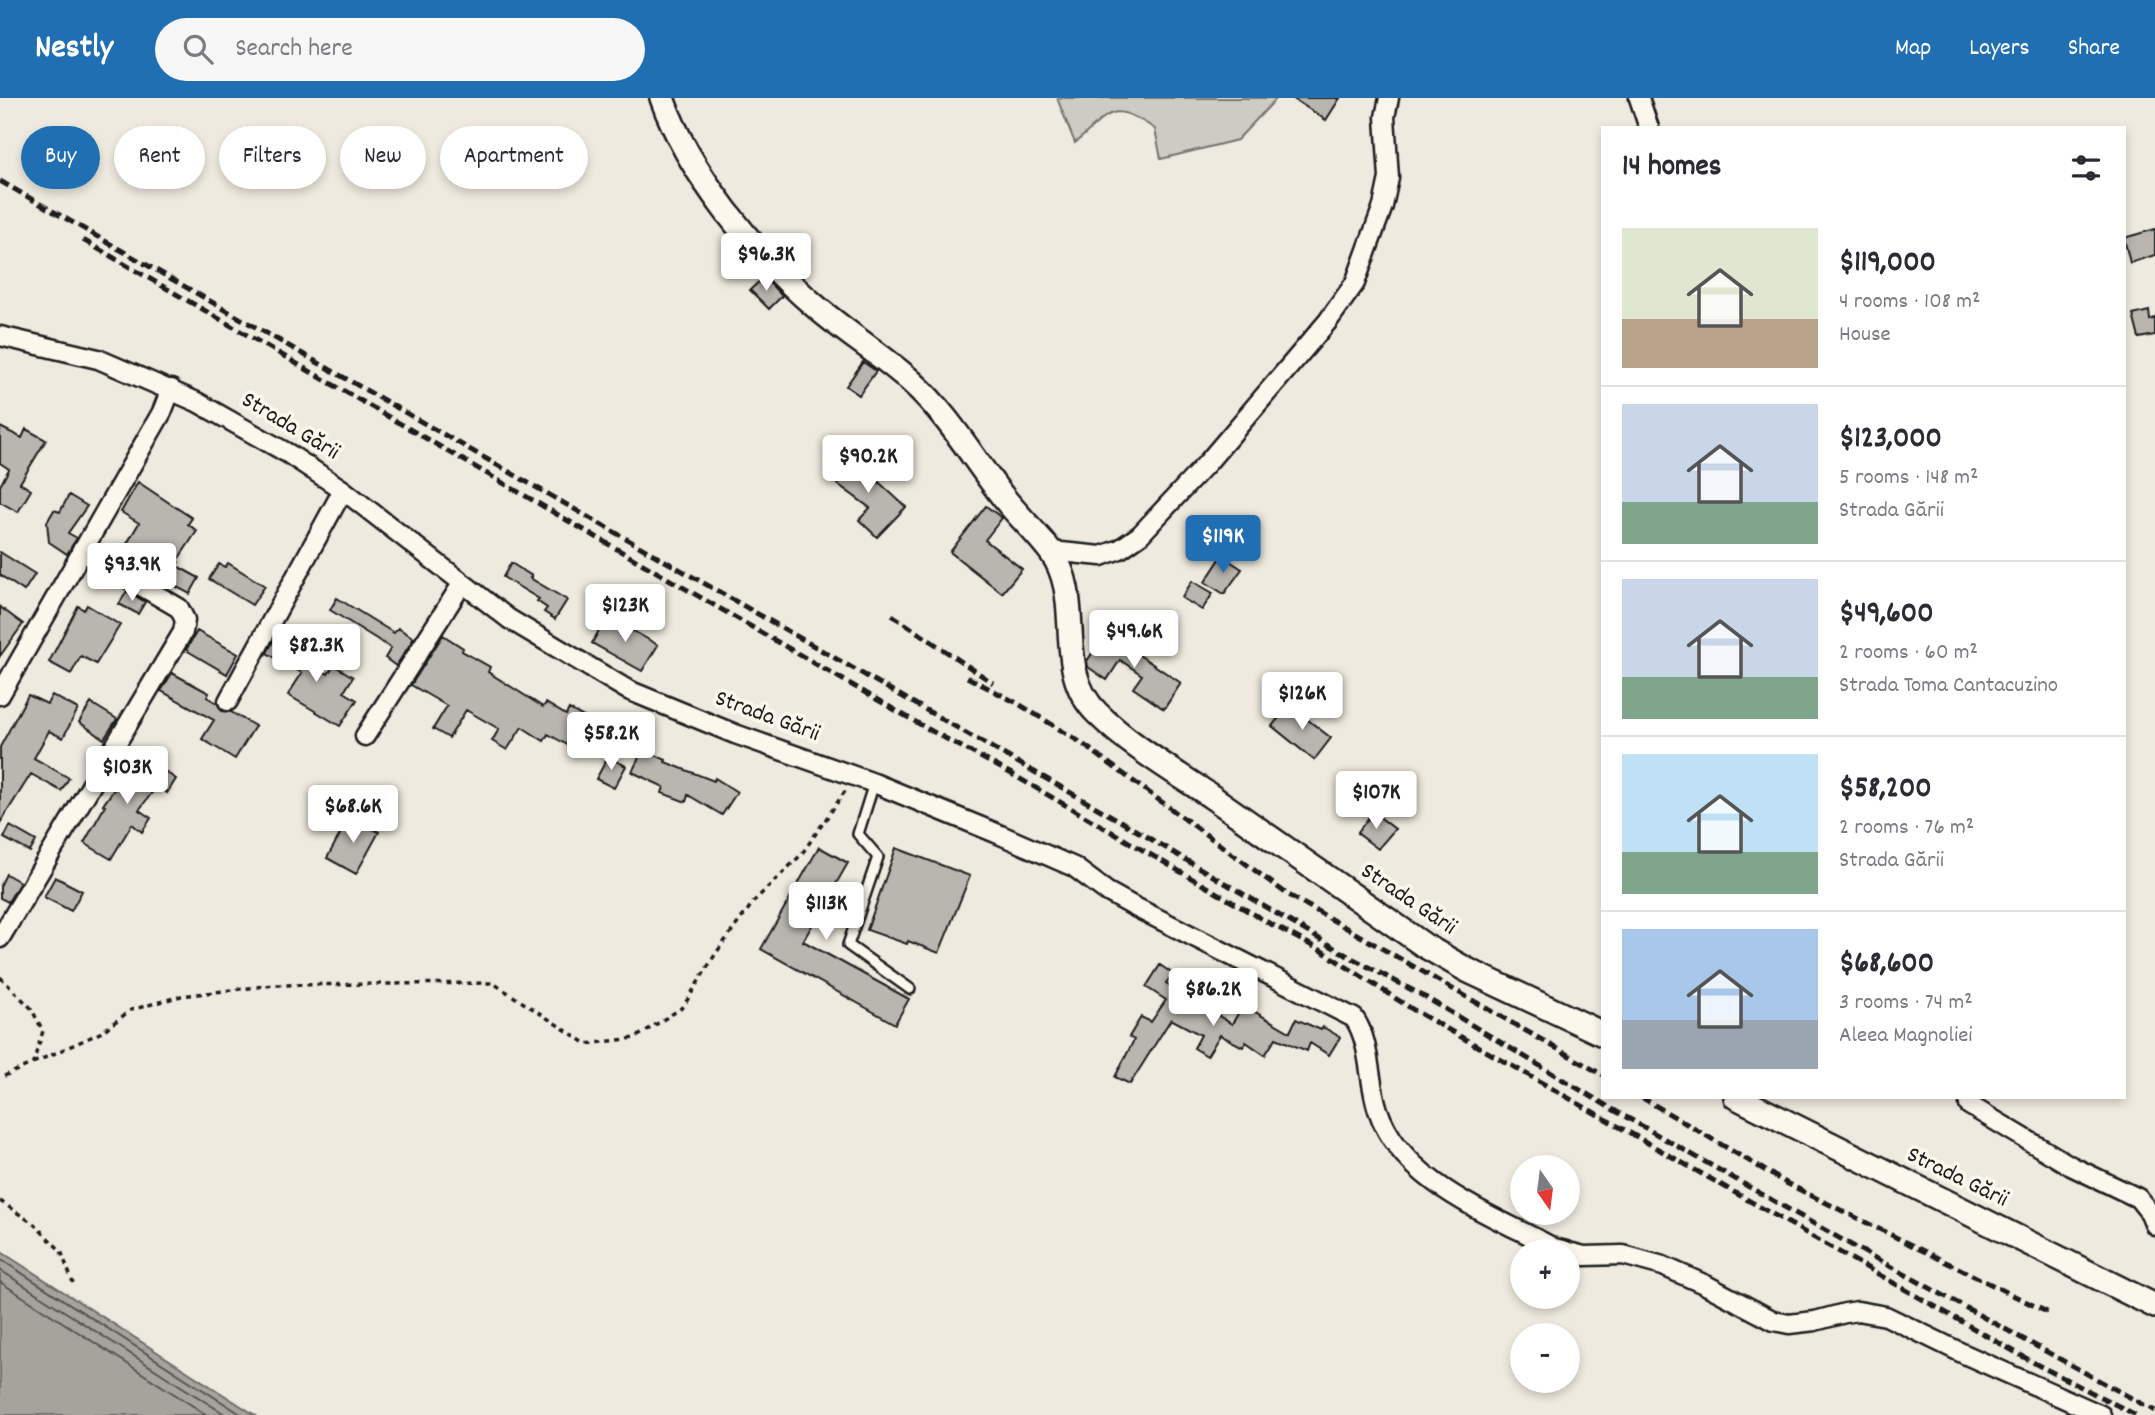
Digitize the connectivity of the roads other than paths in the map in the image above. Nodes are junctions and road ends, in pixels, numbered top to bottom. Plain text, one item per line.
1 (662, 98) edge
2 (1389, 98) edge
3 (1639, 98) edge
4 (1648, 126) edge
5 (0, 336) edge
6 (171, 389) junction
7 (343, 490) junction
8 (81, 551) junction
9 (1051, 551) junction
10 (462, 584) junction
11 (0, 695) edge
12 (229, 701) dead end
13 (365, 736) dead end
14 (874, 783) junction
15 (0, 937) edge
16 (910, 989) dead end
17 (1601, 1033) edge
18 (1740, 1099) edge
19 (1969, 1105) dead end
20 (2155, 1225) edge
21 (1537, 1239) edge
22 (1580, 1255) edge
23 (2155, 1306) edge
24 (2101, 1415) edge

1 - 9 street
2 - 9 street
3 - 4 street
5 - 6 street, Strada Gării
6 - 7 street, Strada Gării
6 - 8 street
7 - 10 street, Strada Gării
7 - 12 street
8 - 11 street
8 - 15 street
9 - 17 street, Strada Gării
10 - 13 street
10 - 14 street, Strada Gării
14 - 16 lane
14 - 21 street, Strada Gării
18 - 23 street, Strada Gării
19 - 20 street
22 - 24 street

